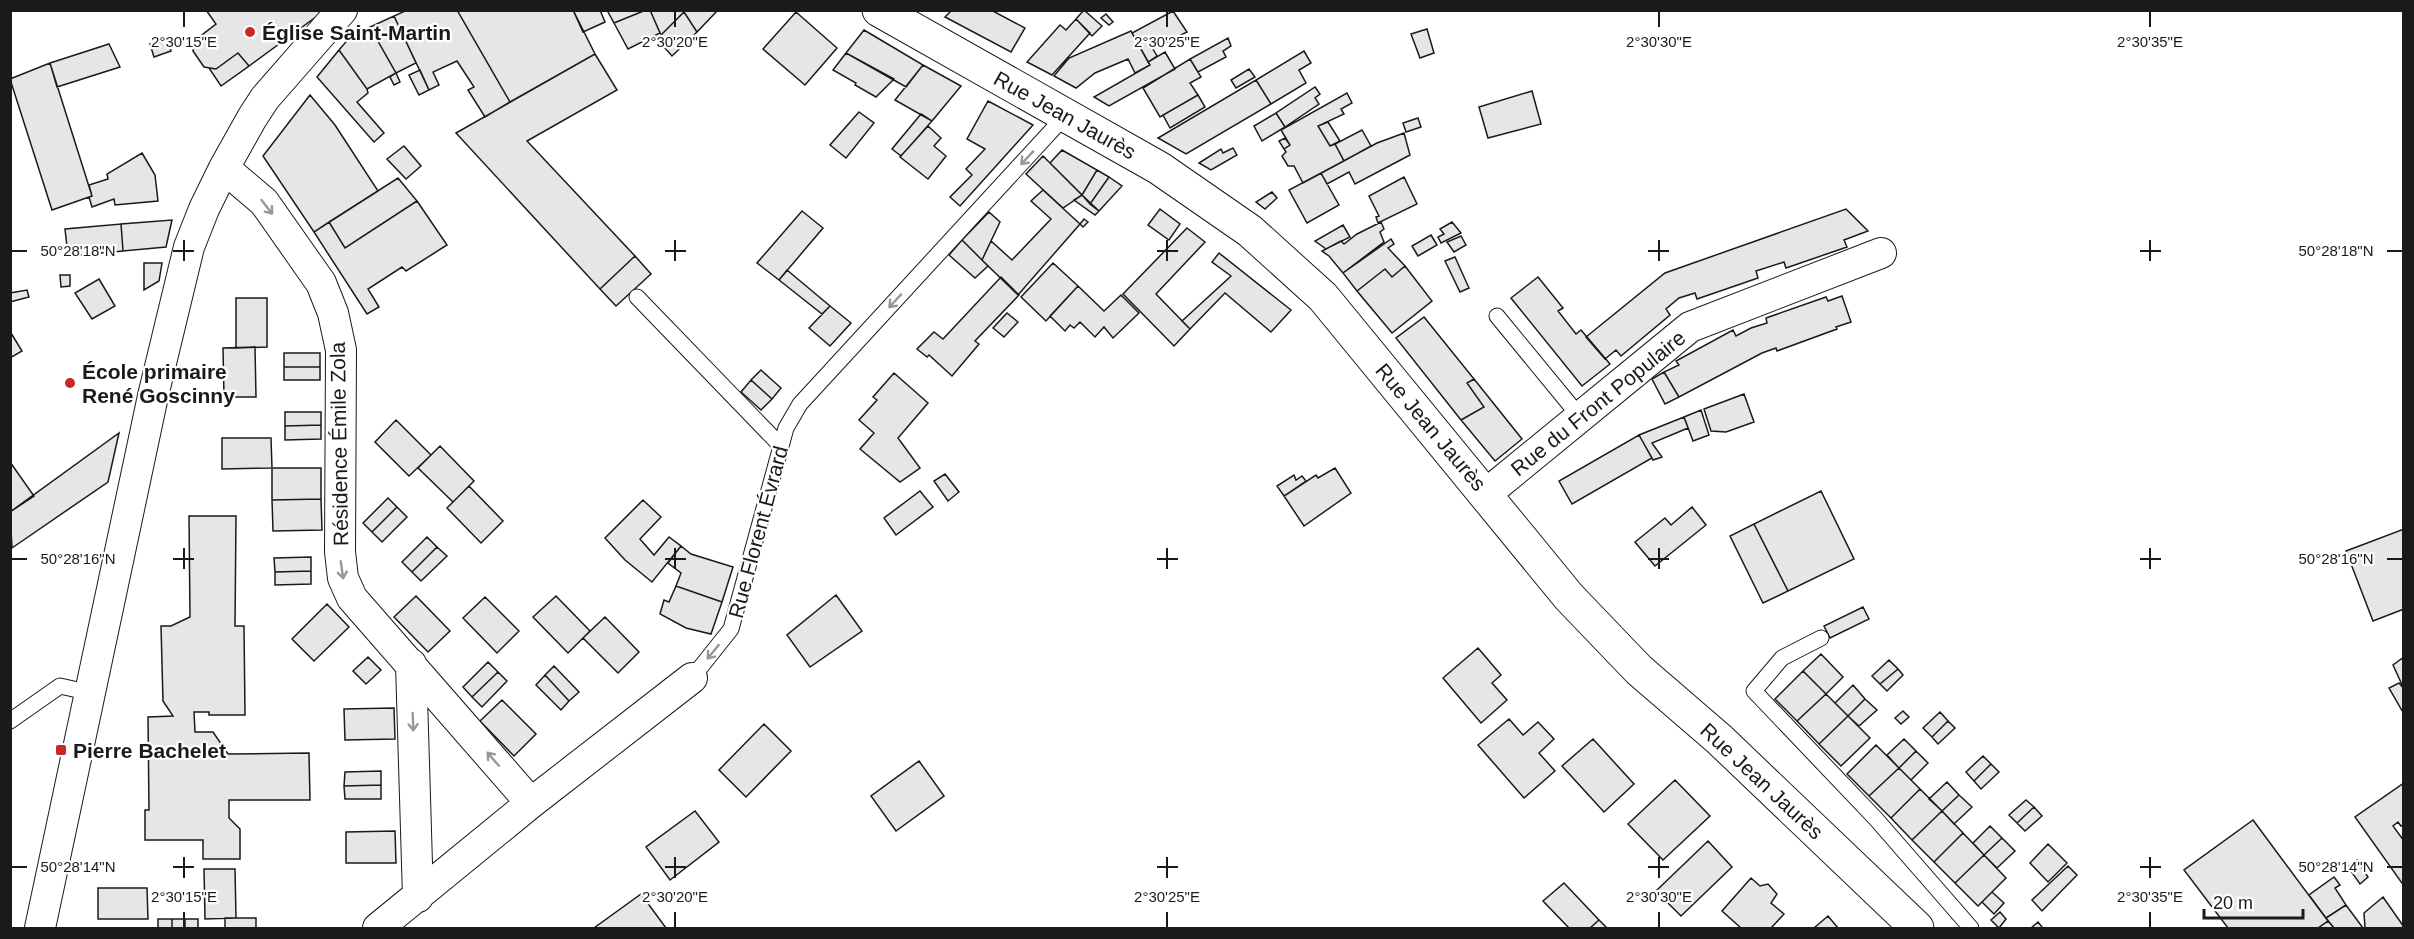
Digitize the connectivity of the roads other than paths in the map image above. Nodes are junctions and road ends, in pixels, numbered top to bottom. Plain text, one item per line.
1 (342, 10) edge
2 (879, 10) edge
3 (1066, 115) junction
4 (224, 168) junction
5 (1881, 254) dead end
6 (637, 297) dead end
7 (1497, 316) dead end
8 (1580, 417) junction
9 (781, 446) junction
10 (1486, 494) junction
11 (1821, 638) dead end
12 (411, 664) junction
13 (692, 678) joint
14 (91, 693) junction
15 (10, 721) edge
16 (531, 803) junction
17 (418, 897) junction
18 (40, 928) edge
19 (378, 928) edge
20 (1917, 928) edge
21 (1971, 928) edge

1 - 4 street
2 - 3 main road, Rue Jean Jaurès
3 -> 9 lane, Rue Florent Évrard
3 - 10 main road, Rue Jean Jaurès
4 -> 12 street, Résidence Émile Zola
4 - 14 street
5 - 8 street, Rue du Front Populaire
6 - 9 lane
7 - 8 lane
8 - 10 street, Rue du Front Populaire
9 -> 13 lane, Rue Florent Évrard
10 - 20 main road, Rue Jean Jaurès
11 - 21 lane
16 -> 12 street, Résidence Émile Zola
12 -> 17 street
13 - 16 street, Rue Florent Évrard
14 - 15 lane
14 - 18 street
16 - 17 street, Rue Florent Évrard
17 - 19 street, Rue Florent Évrard

